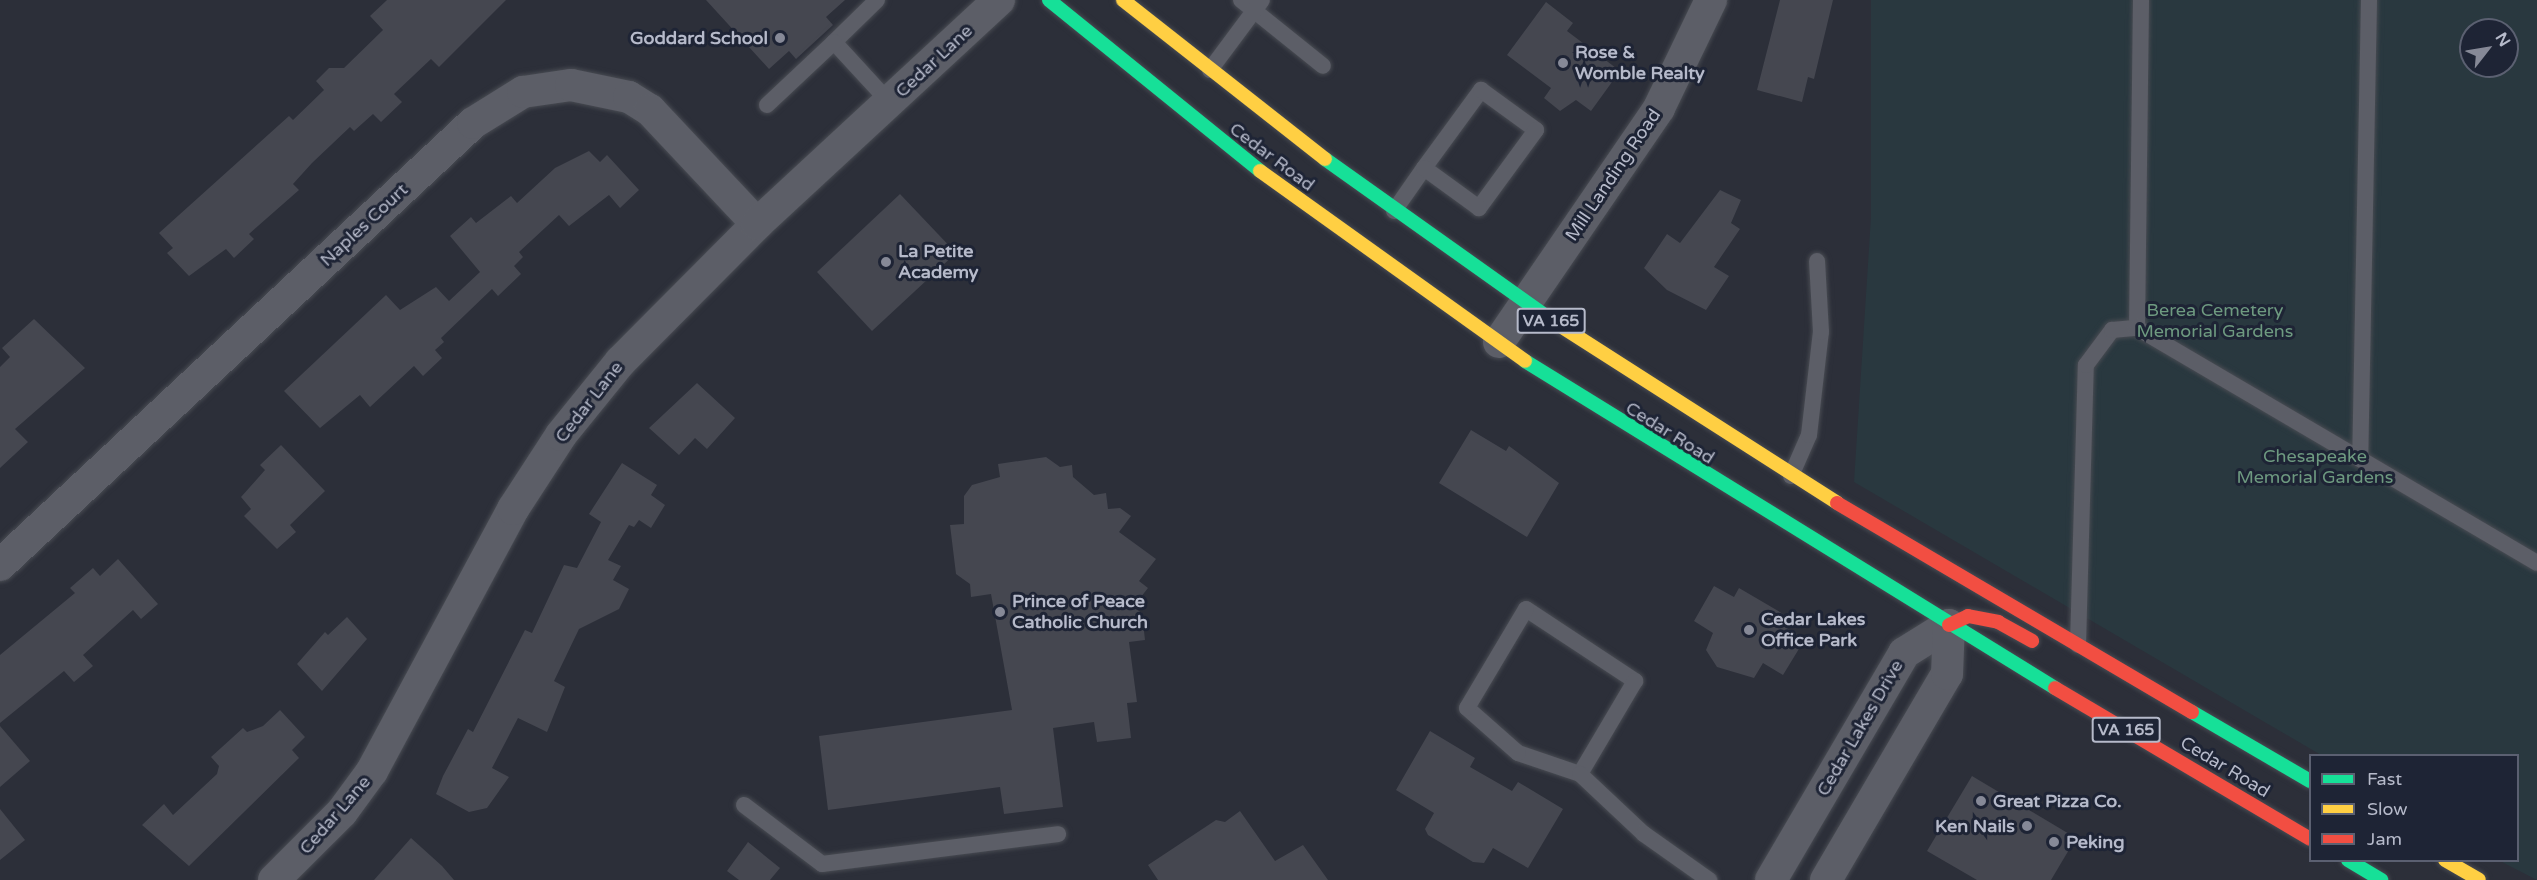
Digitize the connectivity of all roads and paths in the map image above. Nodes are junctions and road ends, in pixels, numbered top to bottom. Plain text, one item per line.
1 (877, 0) edge
2 (999, 0) edge
3 (1049, 0) edge
4 (1123, 0) edge
5 (1711, 0) edge
6 (2141, 0) edge
7 (2369, 0) edge
8 (1252, 4) edge
9 (834, 42) junction
10 (1323, 66) dead end
11 (1210, 70) junction
12 (890, 103) junction
13 (767, 105) dead end
14 (1424, 168) junction
15 (1394, 210) junction
16 (757, 224) junction
17 (1817, 261) dead end
18 (1525, 304) junction
19 (2137, 328) junction
20 (1499, 342) junction
21 (2360, 459) junction
22 (1791, 476) junction
23 (1889, 534) junction
24 (2537, 563) edge
25 (0, 566) edge
26 (1916, 569) dead end
27 (1929, 588) dead end
28 (1949, 625) junction
29 (2078, 645) junction
30 (2050, 651) dead end
31 (2227, 752) dead end
32 (1580, 774) junction
33 (2309, 781) edge
34 (2309, 782) edge
35 (744, 805) dead end
36 (1058, 834) dead end
37 (2309, 838) edge
38 (2350, 862) edge
39 (2447, 862) edge
40 (274, 880) edge
41 (1709, 880) edge
42 (1771, 880) edge
43 (1826, 880) edge
44 (2381, 880) edge
45 (2479, 880) edge

1 - 9 lane
2 - 12 street, Cedar Lane
3 - 20 main road, Cedar Road / VA 165
4 - 11 main road, Cedar Road / VA 165
5 - 18 street, Mill Landing Road
6 - 19 lane
7 - 21 lane
8 - 10 lane
8 - 11 lane
9 - 12 lane
9 - 13 lane
11 - 15 main road, Cedar Road / VA 165
12 - 16 street, Cedar Lane
14 - 14 lane
14 - 15 lane
15 - 18 main road, Cedar Road / VA 165
16 - 25 street, Naples Court
16 - 40 street, Cedar Lane
17 - 22 lane
18 - 20 street, Mill Landing Road
18 - 22 main road, Cedar Road / VA 165
19 - 21 lane
19 - 29 lane
20 - 28 main road, Cedar Road / VA 165
21 - 24 lane
22 - 23 main road, Cedar Road / VA 165
23 - 26 main road
23 - 29 main road, Cedar Road / VA 165
27 - 28 main road
28 - 30 main road
28 - 37 main road, Cedar Road / VA 165
28 - 42 street, Cedar Lakes Drive
28 - 43 street
29 - 33 main road, Cedar Road / VA 165
31 - 34 main road
32 - 32 lane
32 - 41 lane
35 - 36 lane
38 - 44 main road
39 - 45 main road

